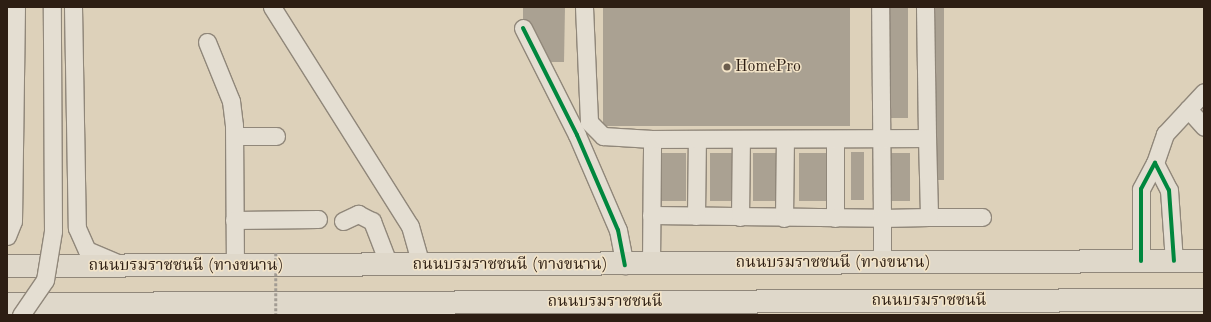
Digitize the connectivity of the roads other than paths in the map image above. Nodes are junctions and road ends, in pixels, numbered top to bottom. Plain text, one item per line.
1 (16, 7) edge
2 (52, 7) edge
3 (73, 7) edge
4 (272, 7) edge
5 (584, 7) edge
6 (880, 7) edge
7 (925, 7) edge
8 (523, 28) dead end
9 (207, 42) dead end
10 (1204, 92) edge
11 (1188, 108) junction
12 (1204, 127) edge
13 (235, 136) junction
14 (276, 136) dead end
15 (879, 138) junction
16 (926, 138) junction
17 (652, 139) junction
18 (740, 139) junction
19 (697, 140) junction
20 (785, 140) junction
21 (835, 140) junction
22 (1155, 163) junction
23 (651, 215) junction
24 (696, 216) junction
25 (740, 217) junction
26 (929, 217) junction
27 (982, 217) dead end
28 (784, 218) junction
29 (836, 218) junction
30 (882, 218) junction
31 (318, 219) dead end
32 (234, 220) junction
33 (343, 221) dead end
34 (7, 236) edge
35 (1141, 261) junction
36 (882, 262) junction
37 (1174, 262) junction
38 (1204, 262) edge
39 (651, 264) junction
40 (389, 265) junction
41 (421, 265) junction
42 (625, 265) junction
43 (7, 266) edge
44 (130, 266) junction
45 (235, 266) junction
46 (1204, 300) edge
47 (7, 304) edge
48 (21, 315) edge

1 - 34 street
2 - 48 street, bridge
3 - 44 street
4 - 41 street
5 - 17 street
6 - 15 street
7 - 16 street
8 - 42 street
9 - 13 street
10 - 11 street
11 - 12 street
11 - 22 street
13 - 14 street
13 - 32 street
15 - 16 street
15 - 21 street
15 - 30 street
16 - 26 street
17 - 19 street
17 - 23 street
18 - 19 street
18 - 20 street
18 - 25 street
19 - 24 street
20 - 21 street
20 - 28 street
21 - 29 street
22 - 35 street
22 - 37 street
23 - 24 street
23 - 39 street
24 - 25 street
25 - 28 street
26 - 27 street
26 - 30 street
28 - 29 street
29 - 30 street
30 - 36 street
31 - 32 street
32 - 45 street
33 - 40 street
35 - 36 main road, ถนนบรมราชชนนี (ทางขนาน)
35 - 37 main road, ถนนบรมราชชนนี (ทางขนาน)
36 - 39 main road, ถนนบรมราชชนนี (ทางขนาน)
37 - 38 main road, ถนนบรมราชชนนี (ทางขนาน)
39 - 42 main road, ถนนบรมราชชนนี (ทางขนาน)
40 - 41 main road, ถนนบรมราชชนนี (ทางขนาน)
40 - 45 main road, ถนนบรมราชชนนี (ทางขนาน)
41 - 42 main road, ถนนบรมราชชนนี (ทางขนาน)
43 - 44 main road, ถนนบรมราชชนนี (ทางขนาน)
44 - 45 main road, ถนนบรมราชชนนี (ทางขนาน)
46 - 47 main road, ถนนบรมราชชนนี

